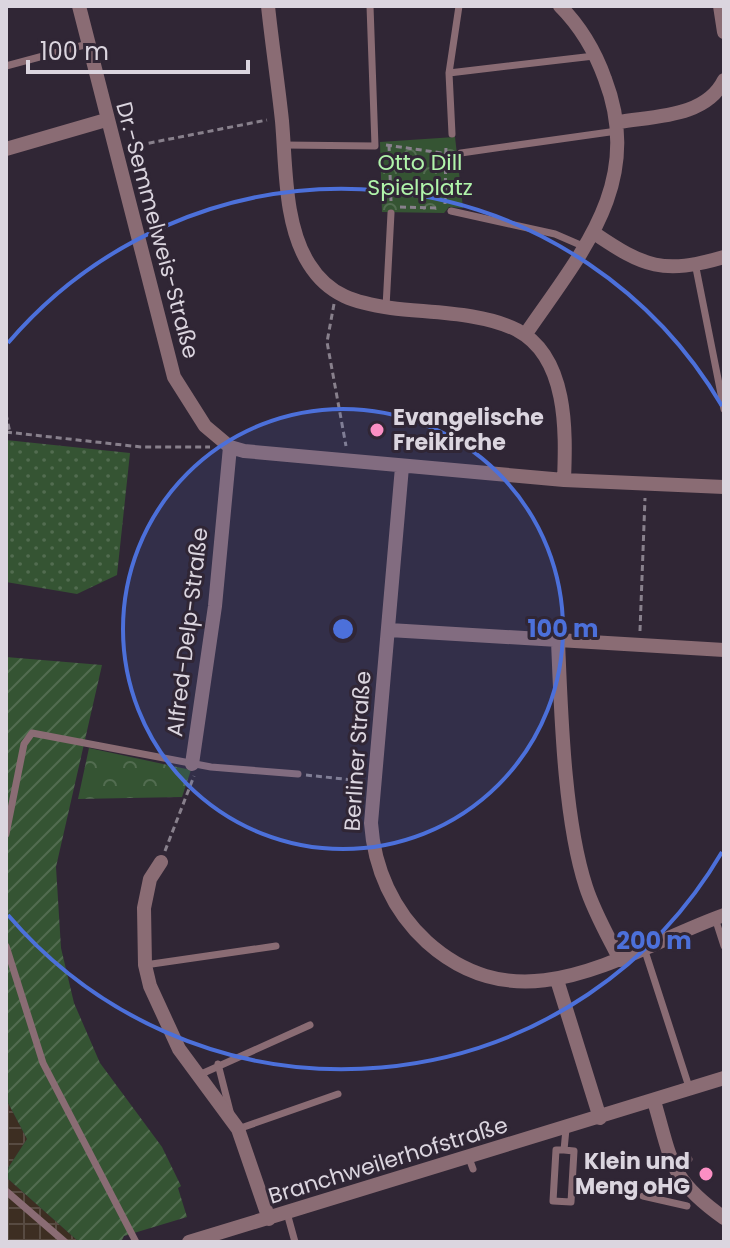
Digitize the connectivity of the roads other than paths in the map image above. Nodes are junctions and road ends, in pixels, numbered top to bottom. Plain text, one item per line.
1 (79, 6) edge
2 (268, 6) edge
3 (370, 6) edge
4 (459, 6) edge
5 (560, 6) edge
6 (720, 6) edge
7 (724, 32) edge
8 (88, 44) junction
9 (596, 55) junction
10 (6, 66) edge
11 (449, 73) junction
12 (724, 80) edge
13 (106, 120) junction
14 (619, 126) junction
15 (452, 134) road end
16 (284, 145) junction
17 (6, 149) edge
18 (461, 153) road end
19 (448, 210) road end
20 (391, 213) dead end
21 (594, 233) junction
22 (585, 247) junction
23 (724, 257) edge
24 (695, 263) junction
25 (386, 307) junction
26 (525, 335) junction
27 (724, 409) edge
28 (230, 447) junction
29 (402, 467) junction
30 (564, 480) junction
31 (724, 487) edge
32 (389, 630) junction
33 (558, 641) junction
34 (724, 650) edge
35 (194, 764) junction
36 (298, 774) road end
37 (6, 834) edge
38 (161, 862) road end
39 (720, 916) edge
40 (6, 946) edge
41 (276, 946) dead end
42 (724, 946) edge
43 (644, 948) junction
44 (620, 960) junction
45 (145, 965) junction
46 (557, 980) junction
47 (310, 1025) dead end
48 (218, 1064) junction
49 (199, 1075) junction
50 (724, 1078) edge
51 (690, 1090) junction
52 (338, 1094) dead end
53 (654, 1101) junction
54 (600, 1118) junction
55 (234, 1123) junction
56 (566, 1129) junction
57 (564, 1150) junction
58 (689, 1159) dead end
59 (673, 1163) junction
60 (6, 1191) edge
61 (643, 1196) dead end
62 (687, 1206) dead end
63 (287, 1213) junction
64 (724, 1218) edge
65 (269, 1219) junction
66 (226, 1237) edge
67 (65, 1242) edge
68 (136, 1242) edge
69 (189, 1242) edge
70 (295, 1242) edge

1 - 8 street, Dr.-Semmelweis-Straße
2 - 16 street
3 - 16 lane
4 - 11 lane
5 - 9 street
6 - 7 street
8 - 10 lane
8 - 13 street, Dr.-Semmelweis-Straße
9 - 11 lane
9 - 14 street
11 - 15 lane
12 - 14 street
13 - 17 street
13 - 28 street, Dr.-Semmelweis-Straße
14 - 18 lane
14 - 21 street
16 - 25 street
19 - 22 lane
20 - 25 lane
21 - 22 street
21 - 24 street
22 - 26 street
23 - 24 street
24 - 27 lane
25 - 26 street
26 - 30 street
28 - 29 street
28 - 35 street, Alfred-Delp-Straße
29 - 30 street
29 - 32 street, Berliner Straße
30 - 31 street
32 - 33 street
32 - 46 street, Berliner Straße
33 - 34 street
33 - 44 street
35 - 36 lane, Alfred-Delp-Straße
35 - 37 lane
38 - 45 street
39 - 42 lane
39 - 43 street, Berliner Straße
40 - 68 lane
41 - 45 lane
43 - 44 street, Berliner Straße
43 - 51 lane
44 - 46 street, Berliner Straße
45 - 49 street
46 - 54 street
47 - 48 lane
48 - 49 lane
48 - 55 lane
49 - 55 street
50 - 51 street, Branchweilerhofstraße
51 - 53 street, Branchweilerhofstraße
52 - 55 lane
53 - 54 street, Branchweilerhofstraße
53 - 59 street
54 - 56 street, Branchweilerhofstraße
55 - 65 street
56 - 57 lane
56 - 63 street, Branchweilerhofstraße
57 - 57 lane
58 - 59 lane
59 - 64 street
60 - 67 lane
61 - 62 lane
63 - 65 street, Branchweilerhofstraße
63 - 70 lane
65 - 66 street, Branchweilerhofstraße
66 - 69 street, Branchweilerhofstraße

